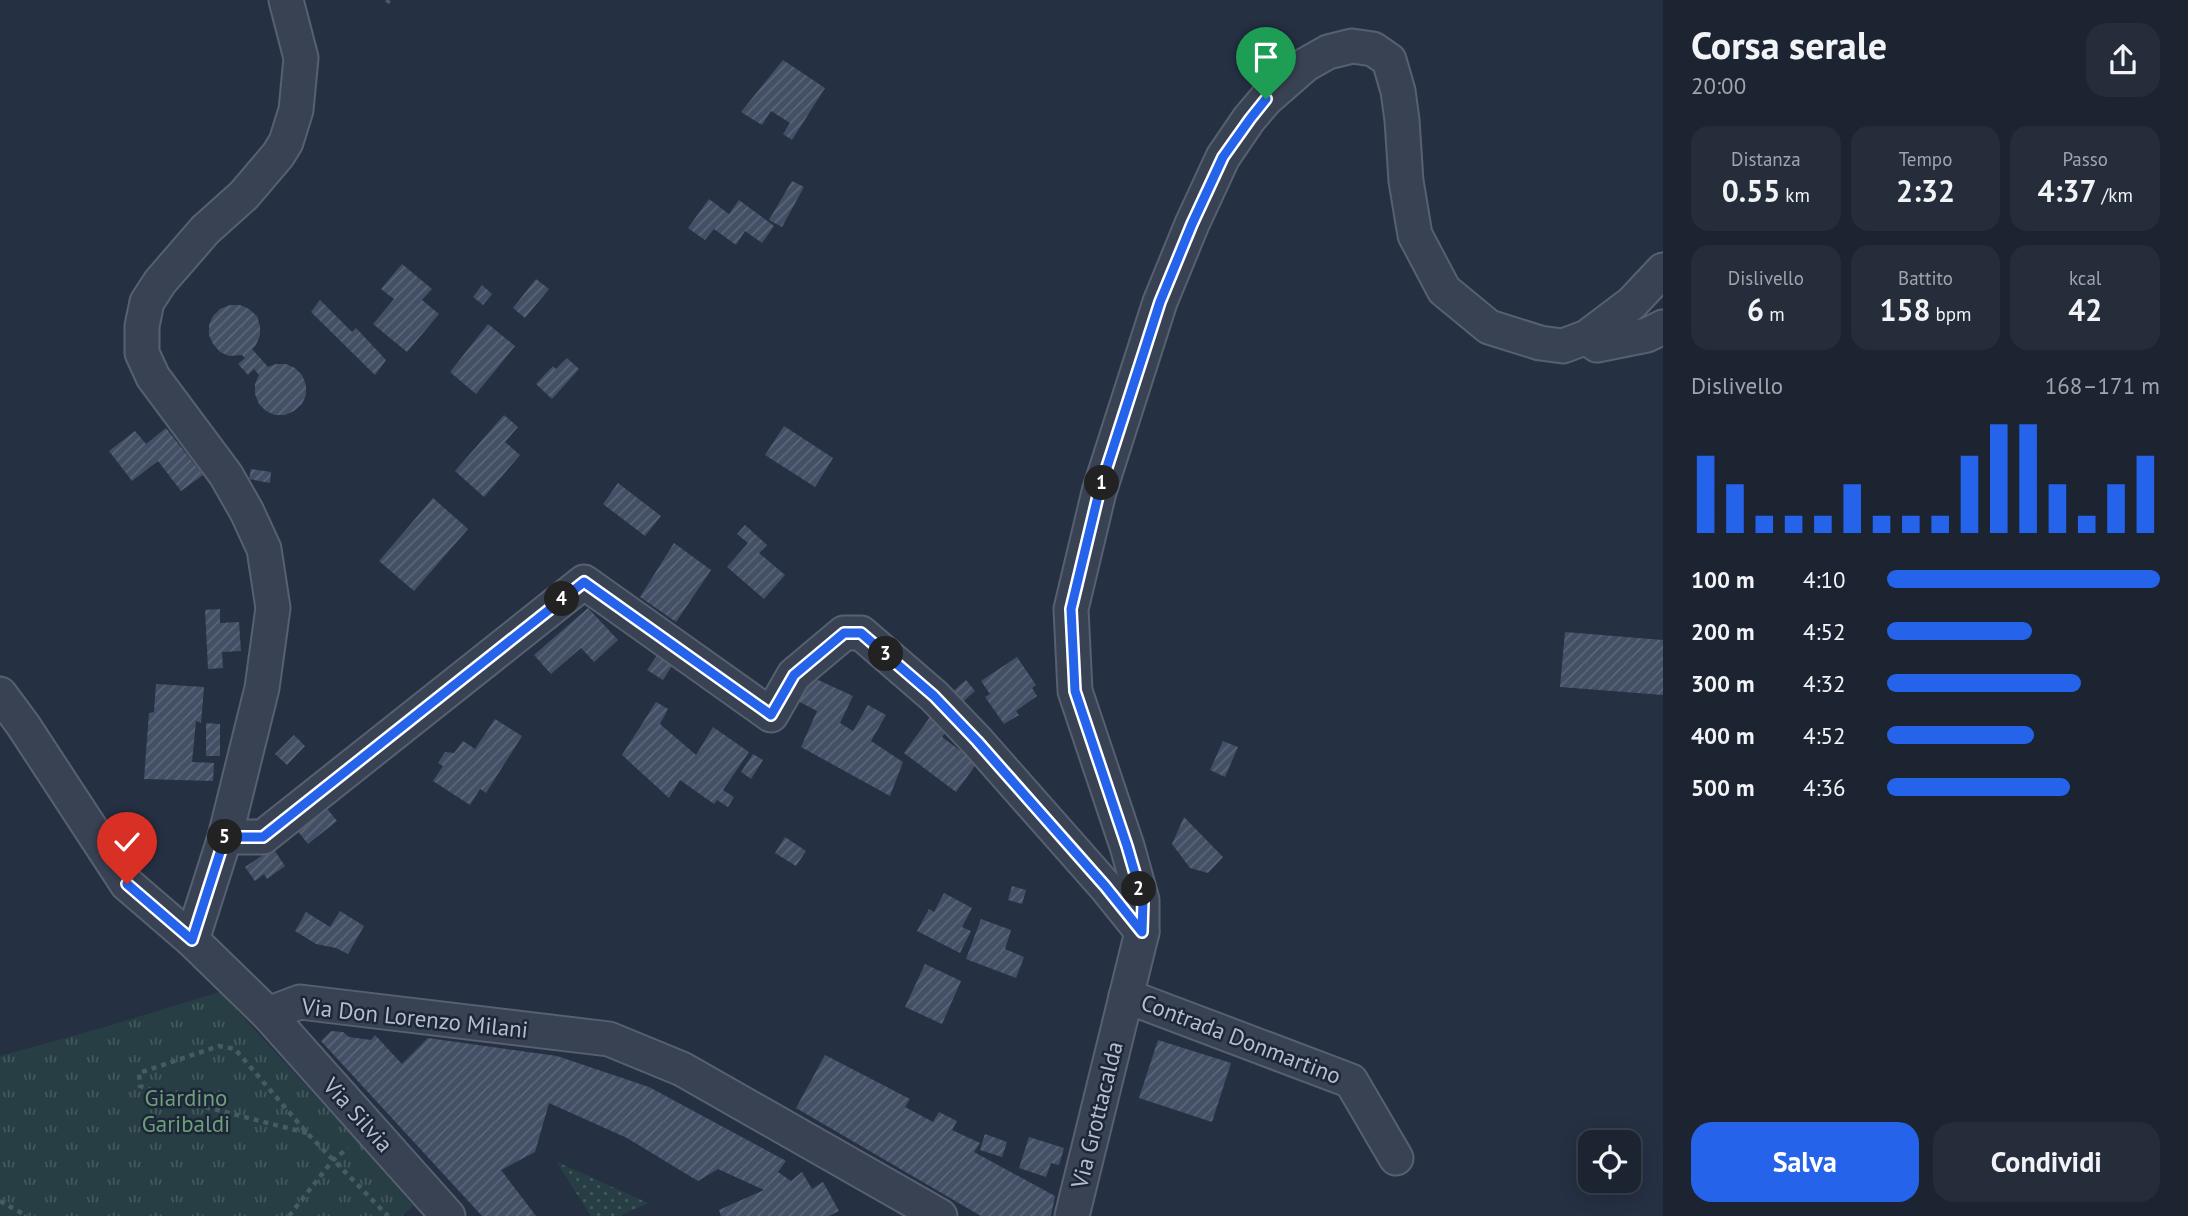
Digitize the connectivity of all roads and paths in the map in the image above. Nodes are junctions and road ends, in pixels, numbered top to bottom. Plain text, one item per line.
1 (286, 0) edge
2 (1663, 270) edge
3 (1663, 327) edge
4 (1587, 337) junction
5 (0, 694) edge
6 (225, 837) junction
7 (1142, 932) junction
8 (192, 940) junction
9 (1126, 996) junction
10 (268, 1014) junction
11 (307, 1133) junction
12 (1396, 1158) dead end
13 (333, 1160) junction
14 (0, 1201) edge
15 (27, 1216) edge
16 (289, 1216) edge
17 (388, 1216) edge
18 (448, 1216) edge
19 (940, 1216) edge
20 (1072, 1216) edge

1 - 6 street
2 - 4 street
3 - 4 street
4 - 7 street, Via Grottacalda
5 - 8 street, Via Don Lorenzo Milani
6 - 7 street
6 - 8 street
7 - 9 street, Via Grottacalda
8 - 10 street, Via Don Lorenzo Milani
9 - 12 street, Contrada Donmartino
9 - 20 street, Via Grottacalda
10 - 18 street, Via Silvia
10 - 19 street, Via Don Lorenzo Milani
11 - 11 path
11 - 13 path
13 - 16 path
13 - 17 path
14 - 15 path

